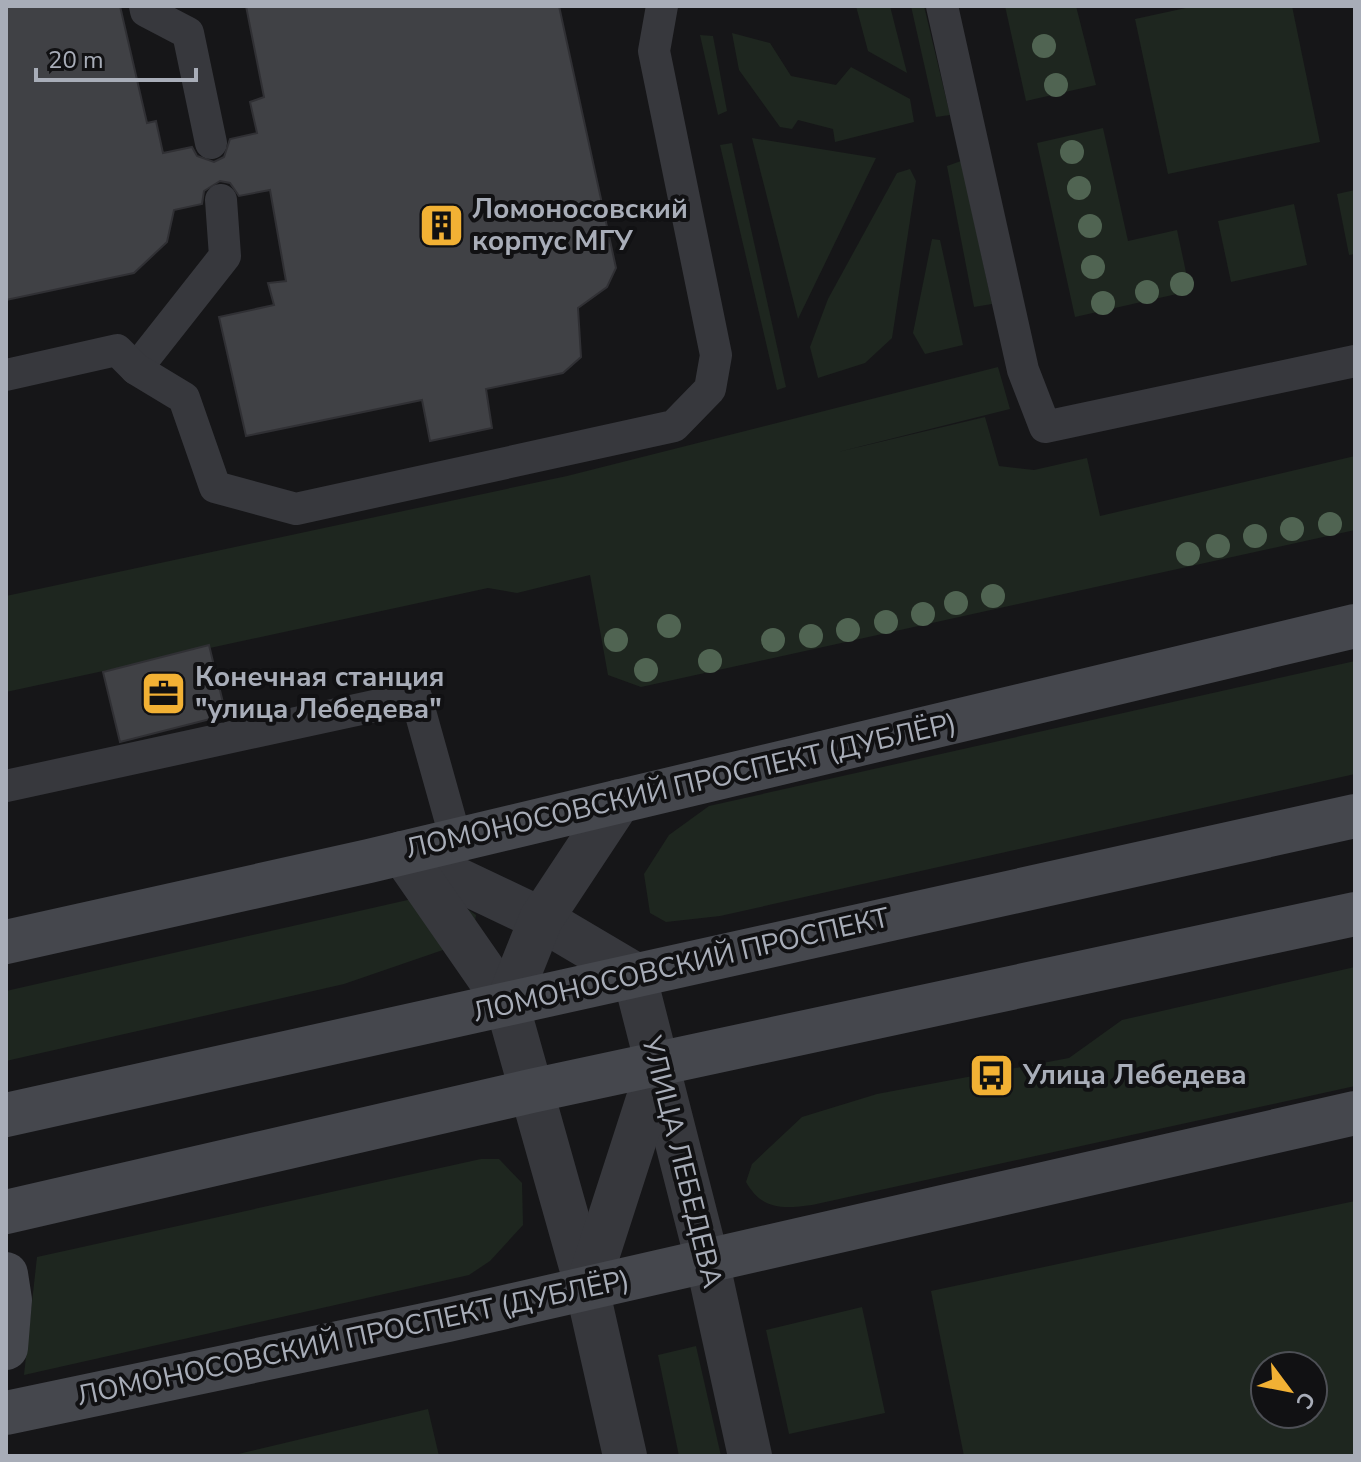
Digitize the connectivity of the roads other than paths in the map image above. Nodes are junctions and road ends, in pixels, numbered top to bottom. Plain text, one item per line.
1 (145, 6) edge
2 (662, 6) edge
3 (942, 6) edge
4 (211, 143) dead end
5 (221, 200) dead end
6 (1355, 361) edge
7 (136, 369) junction
8 (6, 375) edge
9 (1355, 626) edge
10 (6, 786) edge
11 (619, 801) junction
12 (1355, 816) edge
13 (456, 840) junction
14 (402, 853) junction
15 (1355, 914) edge
16 (541, 919) junction
17 (6, 942) edge
18 (634, 974) junction
19 (507, 1004) junction
20 (660, 1064) junction
21 (531, 1091) junction
22 (1355, 1113) edge
23 (6, 1115) edge
24 (6, 1212) edge
25 (707, 1260) junction
26 (6, 1274) edge
27 (587, 1288) junction
28 (6, 1348) edge
29 (6, 1413) edge
30 (625, 1456) edge
31 (750, 1456) edge

1 - 4 lane
2 - 7 lane
3 - 6 lane
5 - 7 lane
7 - 8 lane
9 - 11 street, ЛОМОНОСОВСКИЙ ПРОСПЕКТ (ДУБЛЁР)
10 - 13 lane
11 - 13 street, ЛОМОНОСОВСКИЙ ПРОСПЕКТ (ДУБЛЁР)
11 - 16 street
12 - 18 street, ЛОМОНОСОВСКИЙ ПРОСПЕКТ
13 - 14 street, ЛОМОНОСОВСКИЙ ПРОСПЕКТ (ДУБЛЁР)
14 - 16 street
14 - 17 street, ЛОМОНОСОВСКИЙ ПРОСПЕКТ (ДУБЛЁР)
14 - 19 street
15 - 20 street
16 - 18 street
16 - 19 street
18 - 19 street, ЛОМОНОСОВСКИЙ ПРОСПЕКТ
18 - 20 street, УЛИЦА ЛЕБЕДЕВА
19 - 21 street
19 - 23 street, ЛОМОНОСОВСКИЙ ПРОСПЕКТ
20 - 21 street
20 - 25 street, УЛИЦА ЛЕБЕДЕВА
20 - 27 street
21 - 24 street
21 - 27 street
22 - 25 street, ЛОМОНОСОВСКИЙ ПРОСПЕКТ (ДУБЛЁР)
25 - 27 street, ЛОМОНОСОВСКИЙ ПРОСПЕКТ (ДУБЛЁР)
25 - 31 street, УЛИЦА ЛЕБЕДЕВА
26 - 28 street
27 - 29 street, ЛОМОНОСОВСКИЙ ПРОСПЕКТ (ДУБЛЁР)
27 - 30 street

